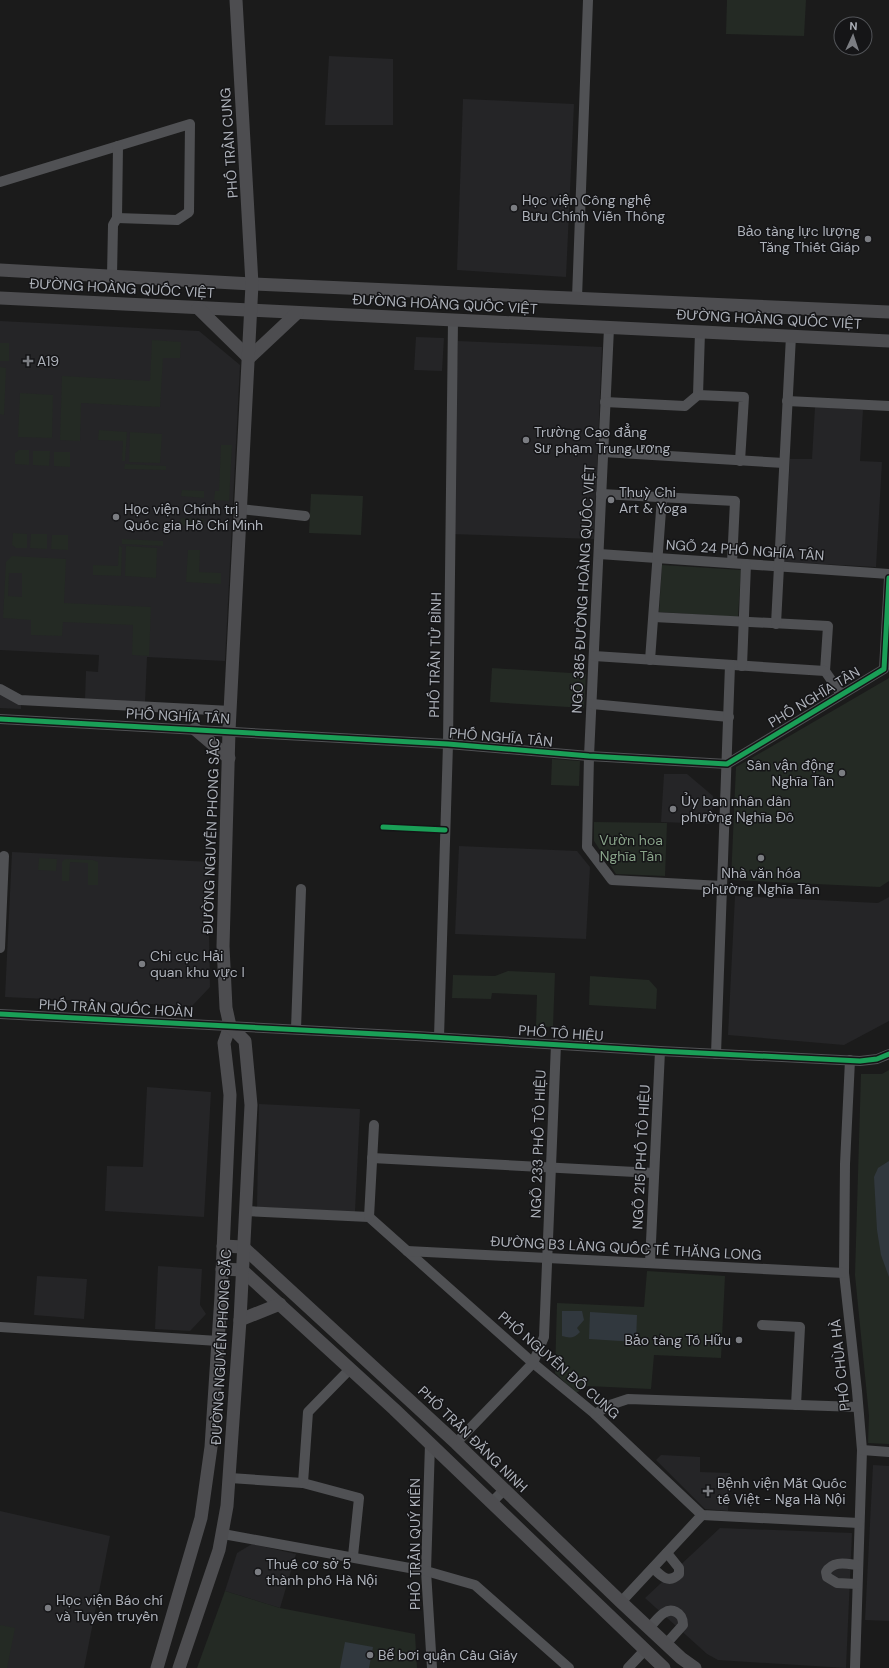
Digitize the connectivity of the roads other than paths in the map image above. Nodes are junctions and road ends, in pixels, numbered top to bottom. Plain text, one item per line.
1 (236, 0) edge
2 (588, 0) edge
3 (118, 146) junction
4 (0, 182) edge
5 (117, 218) junction
6 (0, 270) edge
7 (112, 276) junction
8 (252, 284) junction
9 (0, 298) edge
10 (577, 298) junction
11 (198, 308) junction
12 (251, 311) junction
13 (889, 312) edge
14 (297, 313) junction
15 (453, 320) junction
16 (609, 328) junction
17 (700, 332) junction
18 (791, 336) junction
19 (889, 341) edge
20 (249, 358) junction
21 (698, 395) junction
22 (787, 401) junction
23 (605, 402) junction
24 (889, 406) edge
25 (603, 452) junction
26 (740, 461) junction
27 (784, 463) junction
28 (601, 494) junction
29 (662, 498) junction
30 (240, 509) junction
31 (305, 516) dead end
32 (598, 554) junction
33 (659, 558) junction
34 (732, 563) junction
35 (746, 564) junction
36 (779, 566) junction
37 (889, 574) edge
38 (889, 578) edge
39 (654, 617) junction
40 (744, 622) junction
41 (776, 624) junction
42 (594, 656) junction
43 (650, 660) junction
44 (730, 665) junction
45 (742, 666) junction
46 (825, 671) junction
47 (0, 689) edge
48 (841, 694) junction
49 (592, 704) junction
50 (231, 711) junction
51 (729, 717) junction
52 (0, 719) edge
53 (195, 729) junction
54 (229, 731) junction
55 (448, 744) junction
56 (590, 756) junction
57 (229, 758) junction
58 (727, 764) junction
59 (4, 856) dead end
60 (722, 886) junction
61 (301, 889) dead end
62 (0, 948) edge
63 (0, 1014) edge
64 (230, 1026) junction
65 (296, 1030) junction
66 (439, 1037) junction
67 (556, 1044) junction
68 (660, 1051) junction
69 (716, 1054) junction
70 (889, 1054) edge
71 (850, 1060) junction
72 (250, 1087) junction
73 (230, 1088) junction
74 (374, 1125) dead end
75 (372, 1158) junction
76 (552, 1167) junction
77 (654, 1173) junction
78 (245, 1211) junction
79 (369, 1217) junction
80 (223, 1246) junction
81 (243, 1247) junction
82 (407, 1251) junction
83 (548, 1258) junction
84 (650, 1263) junction
85 (222, 1269) junction
86 (242, 1270) junction
87 (844, 1273) junction
88 (280, 1304) junction
89 (240, 1320) junction
90 (762, 1325) dead end
91 (0, 1327) edge
92 (218, 1341) junction
93 (533, 1363) junction
94 (350, 1369) junction
95 (405, 1396) junction
96 (796, 1405) junction
97 (858, 1407) junction
98 (394, 1409) junction
99 (595, 1414) junction
100 (456, 1443) junction
101 (430, 1444) junction
102 (862, 1450) junction
103 (889, 1452) edge
104 (230, 1478) junction
105 (303, 1483) junction
106 (504, 1490) junction
107 (492, 1502) junction
108 (702, 1515) junction
109 (859, 1523) junction
110 (223, 1534) junction
111 (667, 1553) junction
112 (353, 1556) junction
113 (858, 1565) junction
114 (653, 1568) junction
115 (426, 1570) junction
116 (857, 1584) junction
117 (621, 1602) junction
118 (649, 1628) junction
119 (165, 1641) junction
120 (666, 1644) junction
121 (186, 1648) junction
122 (645, 1650) junction
123 (157, 1668) edge
124 (179, 1668) edge
125 (432, 1668) edge
126 (569, 1668) edge
127 (628, 1668) edge
128 (664, 1668) edge
129 (695, 1668) edge
130 (855, 1668) edge

1 - 8 main road, PHỐ TRẦN CUNG
2 - 10 street
3 - 4 street
3 - 5 street
3 - 5 street
5 - 7 street
6 - 7 main road, ĐƯỜNG HOÀNG QUỐC VIỆT
7 - 8 main road, ĐƯỜNG HOÀNG QUỐC VIỆT
8 - 10 main road, ĐƯỜNG HOÀNG QUỐC VIỆT
8 - 12 main road, PHỐ TRẦN CUNG
9 - 11 main road, ĐƯỜNG HOÀNG QUỐC VIỆT
10 - 13 main road, ĐƯỜNG HOÀNG QUỐC VIỆT
11 - 12 main road, ĐƯỜNG HOÀNG QUỐC VIỆT
11 - 20 main road
12 - 14 main road, ĐƯỜNG HOÀNG QUỐC VIỆT
12 - 20 main road, ĐƯỜNG NGUYỄN PHONG SẮC
14 - 15 main road, ĐƯỜNG HOÀNG QUỐC VIỆT
14 - 20 main road
15 - 16 main road, ĐƯỜNG HOÀNG QUỐC VIỆT
15 - 55 street, PHỐ TRẦN TỬ BÌNH
16 - 17 main road, ĐƯỜNG HOÀNG QUỐC VIỆT
16 - 23 street, NGÕ 385 ĐƯỜNG HOÀNG QUỐC VIỆT
17 - 18 main road, ĐƯỜNG HOÀNG QUỐC VIỆT
17 - 21 street
18 - 19 main road, ĐƯỜNG HOÀNG QUỐC VIỆT
18 - 22 street
20 - 30 main road, ĐƯỜNG NGUYỄN PHONG SẮC
21 - 23 street
21 - 26 street
22 - 24 street
22 - 27 street
23 - 25 street, NGÕ 385 ĐƯỜNG HOÀNG QUỐC VIỆT
25 - 26 street
25 - 28 street, NGÕ 385 ĐƯỜNG HOÀNG QUỐC VIỆT
26 - 27 street
27 - 36 street
28 - 29 street
28 - 32 street, NGÕ 385 ĐƯỜNG HOÀNG QUỐC VIỆT
29 - 33 street
29 - 34 street
30 - 31 street
30 - 50 main road, ĐƯỜNG NGUYỄN PHONG SẮC
32 - 33 street, NGÕ 24 PHỐ NGHĨA TÂN
32 - 42 street, NGÕ 385 ĐƯỜNG HOÀNG QUỐC VIỆT
33 - 34 street, NGÕ 24 PHỐ NGHĨA TÂN
33 - 39 street
34 - 35 street, NGÕ 24 PHỐ NGHĨA TÂN
35 - 36 street, NGÕ 24 PHỐ NGHĨA TÂN
35 - 40 street
36 - 37 street, NGÕ 24 PHỐ NGHĨA TÂN
36 - 41 street
38 - 48 street, PHỐ NGHĨA TÂN
39 - 40 street
39 - 43 street
40 - 41 street
40 - 45 street
41 - 46 street
42 - 43 street
42 - 49 street, NGÕ 385 ĐƯỜNG HOÀNG QUỐC VIỆT
43 - 44 street
44 - 45 street
44 - 51 street
45 - 46 street
46 - 48 street
47 - 50 street
48 - 58 street, PHỐ NGHĨA TÂN
49 - 51 street
49 - 56 street, NGÕ 385 ĐƯỜNG HOÀNG QUỐC VIỆT
50 - 54 main road, ĐƯỜNG NGUYỄN PHONG SẮC
51 - 58 street
52 - 53 street, PHỐ NGHĨA TÂN
53 - 54 street, PHỐ NGHĨA TÂN
53 - 57 main road
54 - 55 street, PHỐ NGHĨA TÂN
54 - 57 main road, ĐƯỜNG NGUYỄN PHONG SẮC
55 - 56 street, PHỐ NGHĨA TÂN
55 - 66 street, PHỐ TRẦN TỬ BÌNH
56 - 58 street, PHỐ NGHĨA TÂN
56 - 60 street, NGÕ 385 ĐƯỜNG HOÀNG QUỐC VIỆT
57 - 64 main road, ĐƯỜNG NGUYỄN PHONG SẮC
58 - 60 street
59 - 62 street
60 - 69 street
61 - 65 street
63 - 64 street, PHỐ TRẦN QUỐC HOÀN
64 - 65 street, PHỐ TÔ HIỆU
64 - 72 main road, ĐƯỜNG NGUYỄN PHONG SẮC
64 - 73 main road, ĐƯỜNG NGUYỄN PHONG SẮC
65 - 66 street, PHỐ TÔ HIỆU
66 - 67 street, PHỐ TÔ HIỆU
67 - 68 street, PHỐ TÔ HIỆU
67 - 76 street, NGÕ 233 PHỐ TÔ HIỆU
68 - 69 street, PHỐ TÔ HIỆU
68 - 77 street, NGÕ 215 PHỐ TÔ HIỆU
69 - 71 street, PHỐ TÔ HIỆU
70 - 71 street, PHỐ TÔ HIỆU
71 - 87 street, PHỐ CHÙA HÀ
72 - 73 main road
72 - 78 main road, ĐƯỜNG NGUYỄN PHONG SẮC
73 - 80 main road, ĐƯỜNG NGUYỄN PHONG SẮC
74 - 75 street
75 - 76 street
75 - 79 street
76 - 77 street
76 - 83 street, NGÕ 233 PHỐ TÔ HIỆU
77 - 84 street, NGÕ 215 PHỐ TÔ HIỆU
78 - 79 street
78 - 81 main road, ĐƯỜNG NGUYỄN PHONG SẮC
79 - 82 street, PHỐ NGUYỄN ĐỖ CUNG
80 - 81 main road
80 - 85 main road, ĐƯỜNG NGUYỄN PHONG SẮC
81 - 86 main road, ĐƯỜNG NGUYỄN PHONG SẮC
81 - 95 main road, PHỐ TRẦN ĐĂNG NINH
82 - 83 street, ĐƯỜNG B3 LÀNG QUỐC TẾ THĂNG LONG
82 - 93 street, PHỐ NGUYỄN ĐỖ CUNG
83 - 84 street, ĐƯỜNG B3 LÀNG QUỐC TẾ THĂNG LONG
83 - 93 street, NGÕ 233 PHỐ TÔ HIỆU
84 - 87 street, ĐƯỜNG B3 LÀNG QUỐC TẾ THĂNG LONG
85 - 86 main road
85 - 92 main road, ĐƯỜNG NGUYỄN PHONG SẮC
86 - 88 main road
86 - 89 main road, ĐƯỜNG NGUYỄN PHONG SẮC
87 - 97 street, PHỐ CHÙA HÀ
88 - 89 main road
88 - 94 main road
89 - 104 main road, ĐƯỜNG NGUYỄN PHONG SẮC
90 - 96 street
91 - 92 street
92 - 119 main road, ĐƯỜNG NGUYỄN PHONG SẮC
93 - 99 street, PHỐ NGUYỄN ĐỖ CUNG
93 - 100 street
94 - 98 main road
94 - 105 street
95 - 98 street
95 - 100 main road, PHỐ TRẦN ĐĂNG NINH
96 - 97 street
96 - 99 street
97 - 102 street, PHỐ CHÙA HÀ
98 - 101 main road
99 - 108 street, PHỐ NGUYỄN ĐỖ CUNG
100 - 106 main road, PHỐ TRẦN ĐĂNG NINH
101 - 107 main road
101 - 115 street, PHỐ TRẦN QUÝ KIÊN
102 - 103 street
102 - 109 street, PHỐ CHÙA HÀ
104 - 105 street
104 - 110 main road, ĐƯỜNG NGUYỄN PHONG SẮC
105 - 112 street
106 - 107 street
106 - 117 main road, PHỐ TRẦN ĐĂNG NINH
107 - 122 main road
108 - 109 street
108 - 111 street
109 - 113 street, PHỐ CHÙA HÀ
110 - 112 street
110 - 121 main road, ĐƯỜNG NGUYỄN PHONG SẮC
111 - 114 street
111 - 114 street
112 - 115 street
113 - 116 street, PHỐ CHÙA HÀ
113 - 116 street
114 - 117 street
115 - 125 street, PHỐ TRẦN QUÝ KIÊN
115 - 126 street
116 - 130 street, PHỐ CHÙA HÀ
117 - 118 main road, PHỐ TRẦN ĐĂNG NINH
118 - 120 main road, PHỐ TRẦN ĐĂNG NINH
118 - 120 street
119 - 121 main road
119 - 123 main road, ĐƯỜNG NGUYỄN PHONG SẮC
120 - 129 main road, PHỐ TRẦN ĐĂNG NINH
121 - 124 main road, ĐƯỜNG NGUYỄN PHONG SẮC
122 - 127 street
122 - 128 main road

